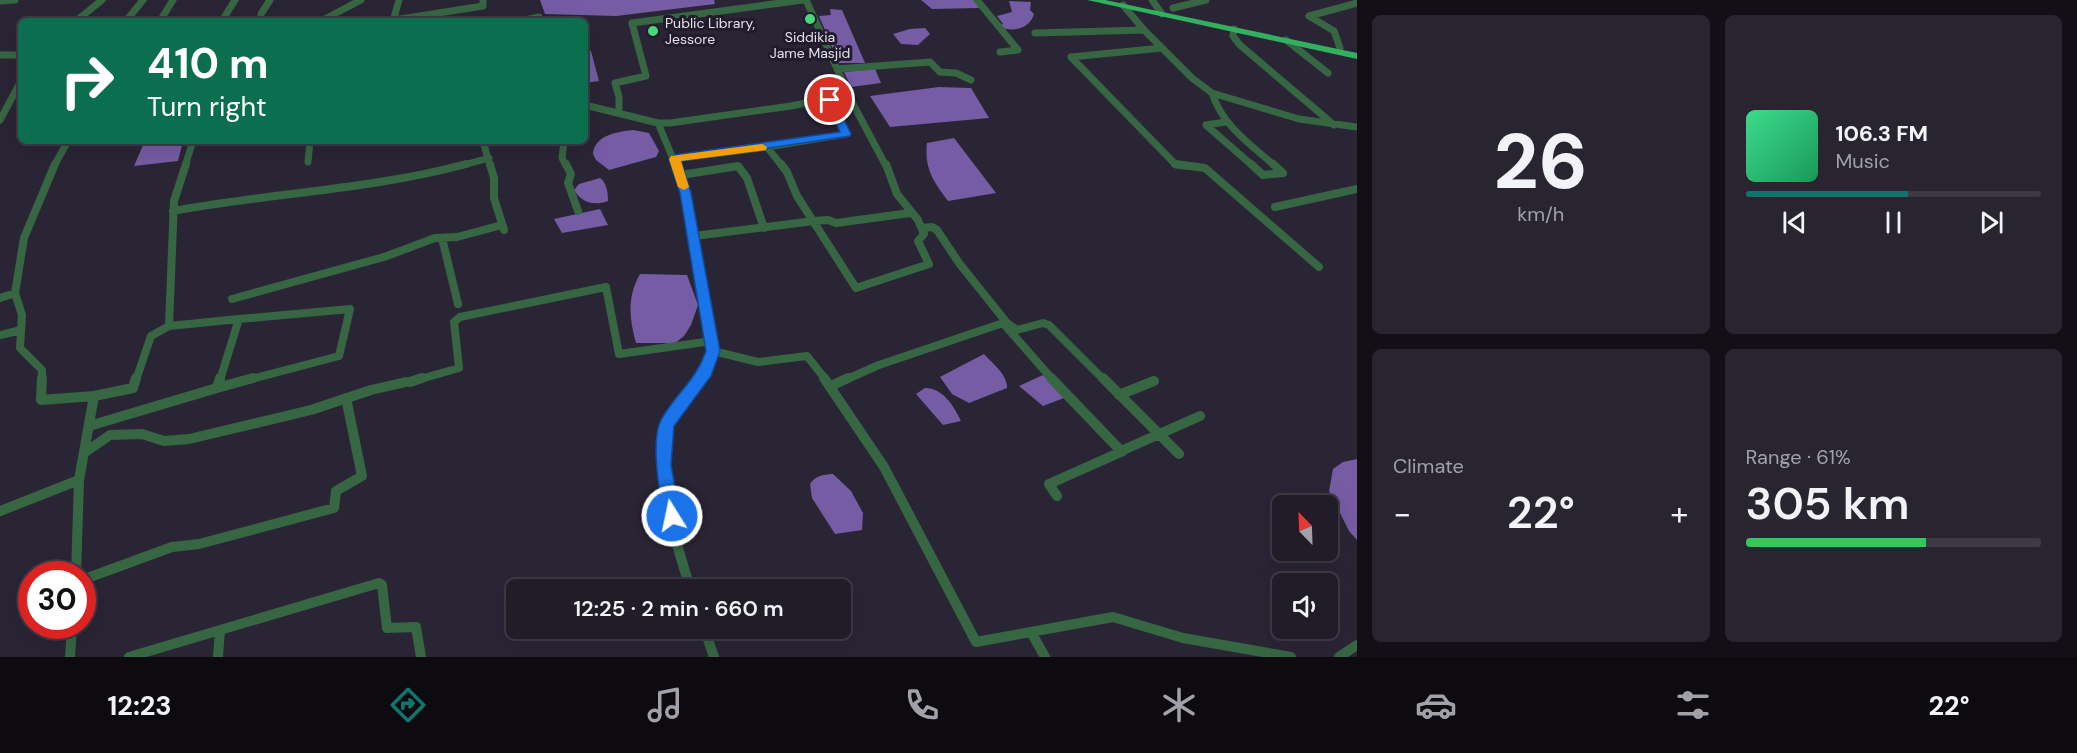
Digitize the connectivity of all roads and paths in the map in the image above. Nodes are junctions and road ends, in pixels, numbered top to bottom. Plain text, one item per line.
1 (15, 0) edge
2 (102, 0) edge
3 (143, 0) edge
4 (173, 0) edge
5 (235, 0) edge
6 (270, 0) edge
7 (350, 0) edge
8 (362, 0) edge
9 (399, 0) edge
10 (483, 0) edge
11 (805, 0) edge
12 (977, 0) edge
13 (1092, 0) edge
14 (1152, 0) edge
15 (1206, 0) edge
16 (0, 1) edge
17 (763, 3) edge
18 (1118, 3) edge
19 (1357, 3) edge
20 (348, 8) junction
21 (1173, 8) dead end
22 (469, 9) junction
23 (1161, 11) junction
24 (539, 17) dead end
25 (80, 18) edge
26 (128, 18) edge
27 (162, 18) edge
28 (224, 18) edge
29 (261, 18) edge
30 (327, 18) edge
31 (394, 18) edge
32 (404, 18) edge
33 (468, 18) edge
34 (534, 18) edge
35 (1234, 29) junction
36 (1144, 30) junction
37 (1035, 33) dead end
38 (1286, 40) junction
39 (1162, 48) junction
40 (1340, 48) junction
41 (1000, 52) dead end
42 (1357, 53) edge
43 (18, 54) edge
44 (0, 55) edge
45 (8, 55) junction
46 (0, 66) edge
47 (837, 69) junction
48 (1328, 73) dead end
49 (971, 80) dead end
50 (18, 87) edge
51 (845, 89) junction
52 (1212, 93) junction
53 (830, 100) junction
54 (588, 106) edge
55 (620, 113) junction
56 (0, 120) edge
57 (1226, 122) junction
58 (658, 123) junction
59 (1334, 125) junction
60 (1345, 126) junction
61 (1357, 127) edge
62 (1357, 134) edge
63 (66, 144) edge
64 (192, 144) edge
65 (310, 144) edge
66 (484, 144) edge
67 (564, 144) edge
68 (766, 147) junction
69 (489, 158) junction
70 (674, 159) junction
71 (308, 162) dead end
72 (681, 175) junction
73 (1357, 189) edge
74 (1275, 207) dead end
75 (173, 211) junction
76 (578, 211) dead end
77 (910, 213) junction
78 (814, 221) junction
79 (764, 228) junction
80 (923, 228) junction
81 (694, 236) junction
82 (442, 238) junction
83 (1319, 267) dead end
84 (15, 293) junction
85 (0, 298) edge
86 (232, 299) dead end
87 (458, 303) dead end
88 (239, 319) junction
89 (169, 326) junction
90 (21, 330) junction
91 (0, 335) edge
92 (713, 346) junction
93 (1154, 381) dead end
94 (831, 386) junction
95 (218, 388) junction
96 (1119, 395) junction
97 (94, 396) junction
98 (346, 398) junction
99 (1200, 416) dead end
100 (89, 426) junction
101 (1158, 434) junction
102 (1123, 451) junction
103 (84, 453) junction
104 (1179, 454) dead end
105 (79, 480) junction
106 (1057, 496) dead end
107 (0, 511) edge
108 (76, 561) edge
109 (96, 575) edge
110 (688, 579) edge
111 (220, 630) junction
112 (1031, 632) junction
113 (71, 639) edge
114 (708, 639) edge
115 (1357, 645) edge
116 (70, 657) edge
117 (129, 657) edge
118 (218, 657) edge
119 (421, 657) edge
120 (714, 657) edge
121 (1045, 657) edge
122 (1291, 657) edge
123 (1339, 657) edge

1 - 16 street
2 - 25 street
3 - 26 street
4 - 27 street
5 - 28 street
6 - 29 street
7 - 20 street
8 - 20 street
9 - 31 street
10 - 22 street
11 - 17 street
11 - 47 street
12 - 41 street
13 - 18 highway
14 - 23 street
15 - 21 street
17 - 55 street
18 - 23 highway
18 - 36 street
19 - 40 street
20 - 30 street
22 - 32 street
22 - 33 street
23 - 35 highway
23 - 40 highway
24 - 34 street
35 - 38 highway
35 - 59 street
36 - 37 street
36 - 39 street
38 - 42 highway
38 - 48 street
39 - 52 street
39 - 83 street
40 - 42 highway
43 - 45 street
44 - 45 street
45 - 46 street
47 - 49 street
47 - 51 street
50 - 56 street
51 - 53 street
51 - 77 street
52 - 57 street
52 - 59 street
53 - 58 street
53 - 68 street
54 - 55 street
55 - 58 street
57 - 57 street
58 - 70 street
59 - 60 street
60 - 61 street
60 - 62 street
63 - 84 street
64 - 75 street
65 - 71 street
66 - 69 street
67 - 76 street
68 - 70 street
68 - 78 street
69 - 75 street
69 - 82 street
70 - 72 street
72 - 79 street
72 - 81 street
73 - 74 street
75 - 89 street
77 - 78 street
77 - 80 street
78 - 79 street
78 - 80 street
79 - 81 street
80 - 96 street
81 - 92 street
82 - 86 street
82 - 87 street
84 - 85 street
84 - 90 street
88 - 89 street
88 - 95 street
88 - 95 street
89 - 97 street
90 - 91 street
90 - 97 street
92 - 94 street
92 - 98 street
92 - 110 street
93 - 96 street
94 - 102 street
94 - 112 street
95 - 100 street
96 - 101 street
97 - 100 street
98 - 103 street
98 - 109 street
99 - 101 street
100 - 103 street
101 - 102 street
101 - 104 street
102 - 106 street
103 - 105 street
105 - 107 street
105 - 108 street
111 - 117 street
111 - 118 street
111 - 119 street
112 - 121 street
112 - 122 street
113 - 116 street
114 - 120 street
115 - 123 street

